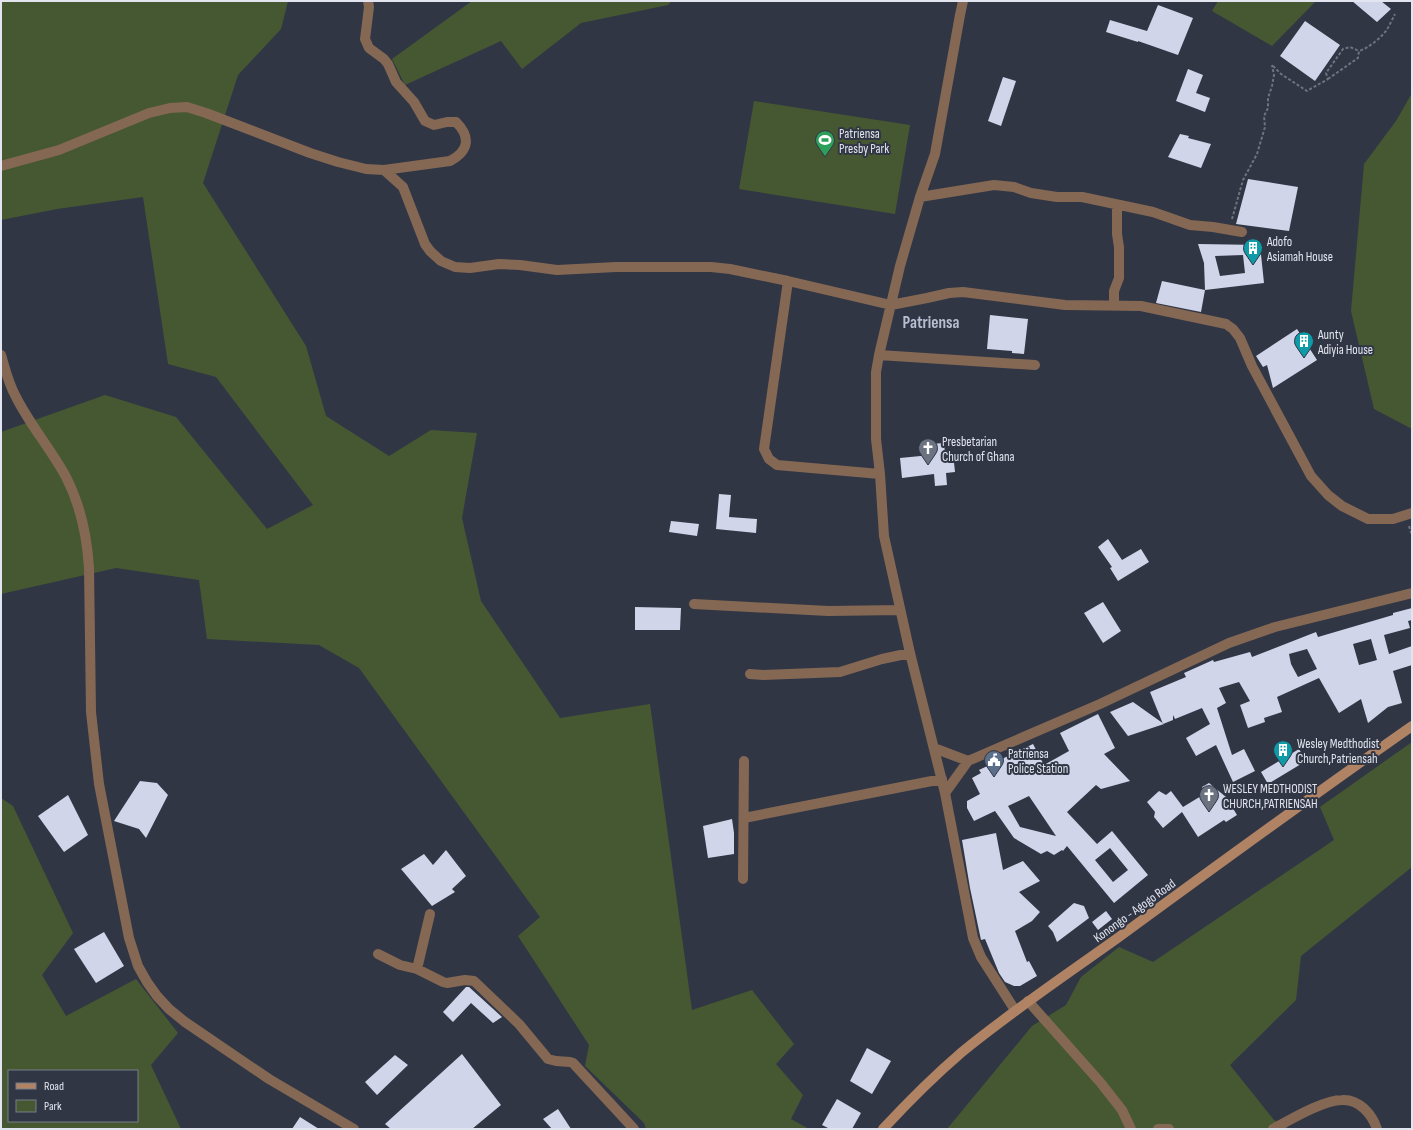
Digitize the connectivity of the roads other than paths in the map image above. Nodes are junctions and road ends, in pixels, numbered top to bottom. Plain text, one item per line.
1 (368, 1) edge
2 (963, 1) edge
3 (1, 166) edge
4 (384, 170) junction
5 (920, 197) junction
6 (1117, 205) junction
7 (1242, 232) dead end
8 (788, 281) junction
9 (891, 305) junction
10 (1114, 306) junction
11 (1, 355) edge
12 (878, 355) junction
13 (1035, 365) dead end
14 (880, 474) junction
15 (1412, 513) edge
16 (1412, 593) edge
17 (694, 604) dead end
18 (900, 610) junction
19 (910, 653) junction
20 (750, 674) dead end
21 (1412, 726) edge
22 (934, 748) junction
23 (968, 760) junction
24 (744, 761) dead end
25 (942, 779) junction
26 (946, 793) junction
27 (744, 818) junction
28 (743, 879) dead end
29 (430, 914) dead end
30 (378, 954) dead end
31 (417, 969) junction
32 (1028, 1001) junction
33 (1015, 1010) junction
34 (354, 1129) edge
35 (634, 1129) edge
36 (883, 1129) edge
37 (1131, 1129) edge
38 (1158, 1129) edge
39 (1169, 1129) edge
40 (1273, 1129) edge
41 (1377, 1129) edge

1 - 4 street
2 - 5 street
3 - 4 street
4 - 8 street
5 - 6 street
5 - 9 street
6 - 7 street
6 - 10 street
8 - 9 street
8 - 14 street
9 - 10 street
9 - 12 street
10 - 15 street
11 - 34 street
12 - 13 street
12 - 14 street
14 - 18 street
16 - 23 street
17 - 18 street
18 - 19 street
19 - 20 street
19 - 22 street
21 - 32 main road, Konongo - Agogo Road
22 - 23 street
22 - 25 street
23 - 26 street
24 - 27 street
25 - 26 street
25 - 27 street
26 - 33 street
27 - 28 street
29 - 31 street
30 - 31 street
31 - 35 street
32 - 33 main road, Konongo - Agogo Road
32 - 37 street
33 - 36 main road, Konongo - Agogo Road
38 - 39 street
40 - 41 street

